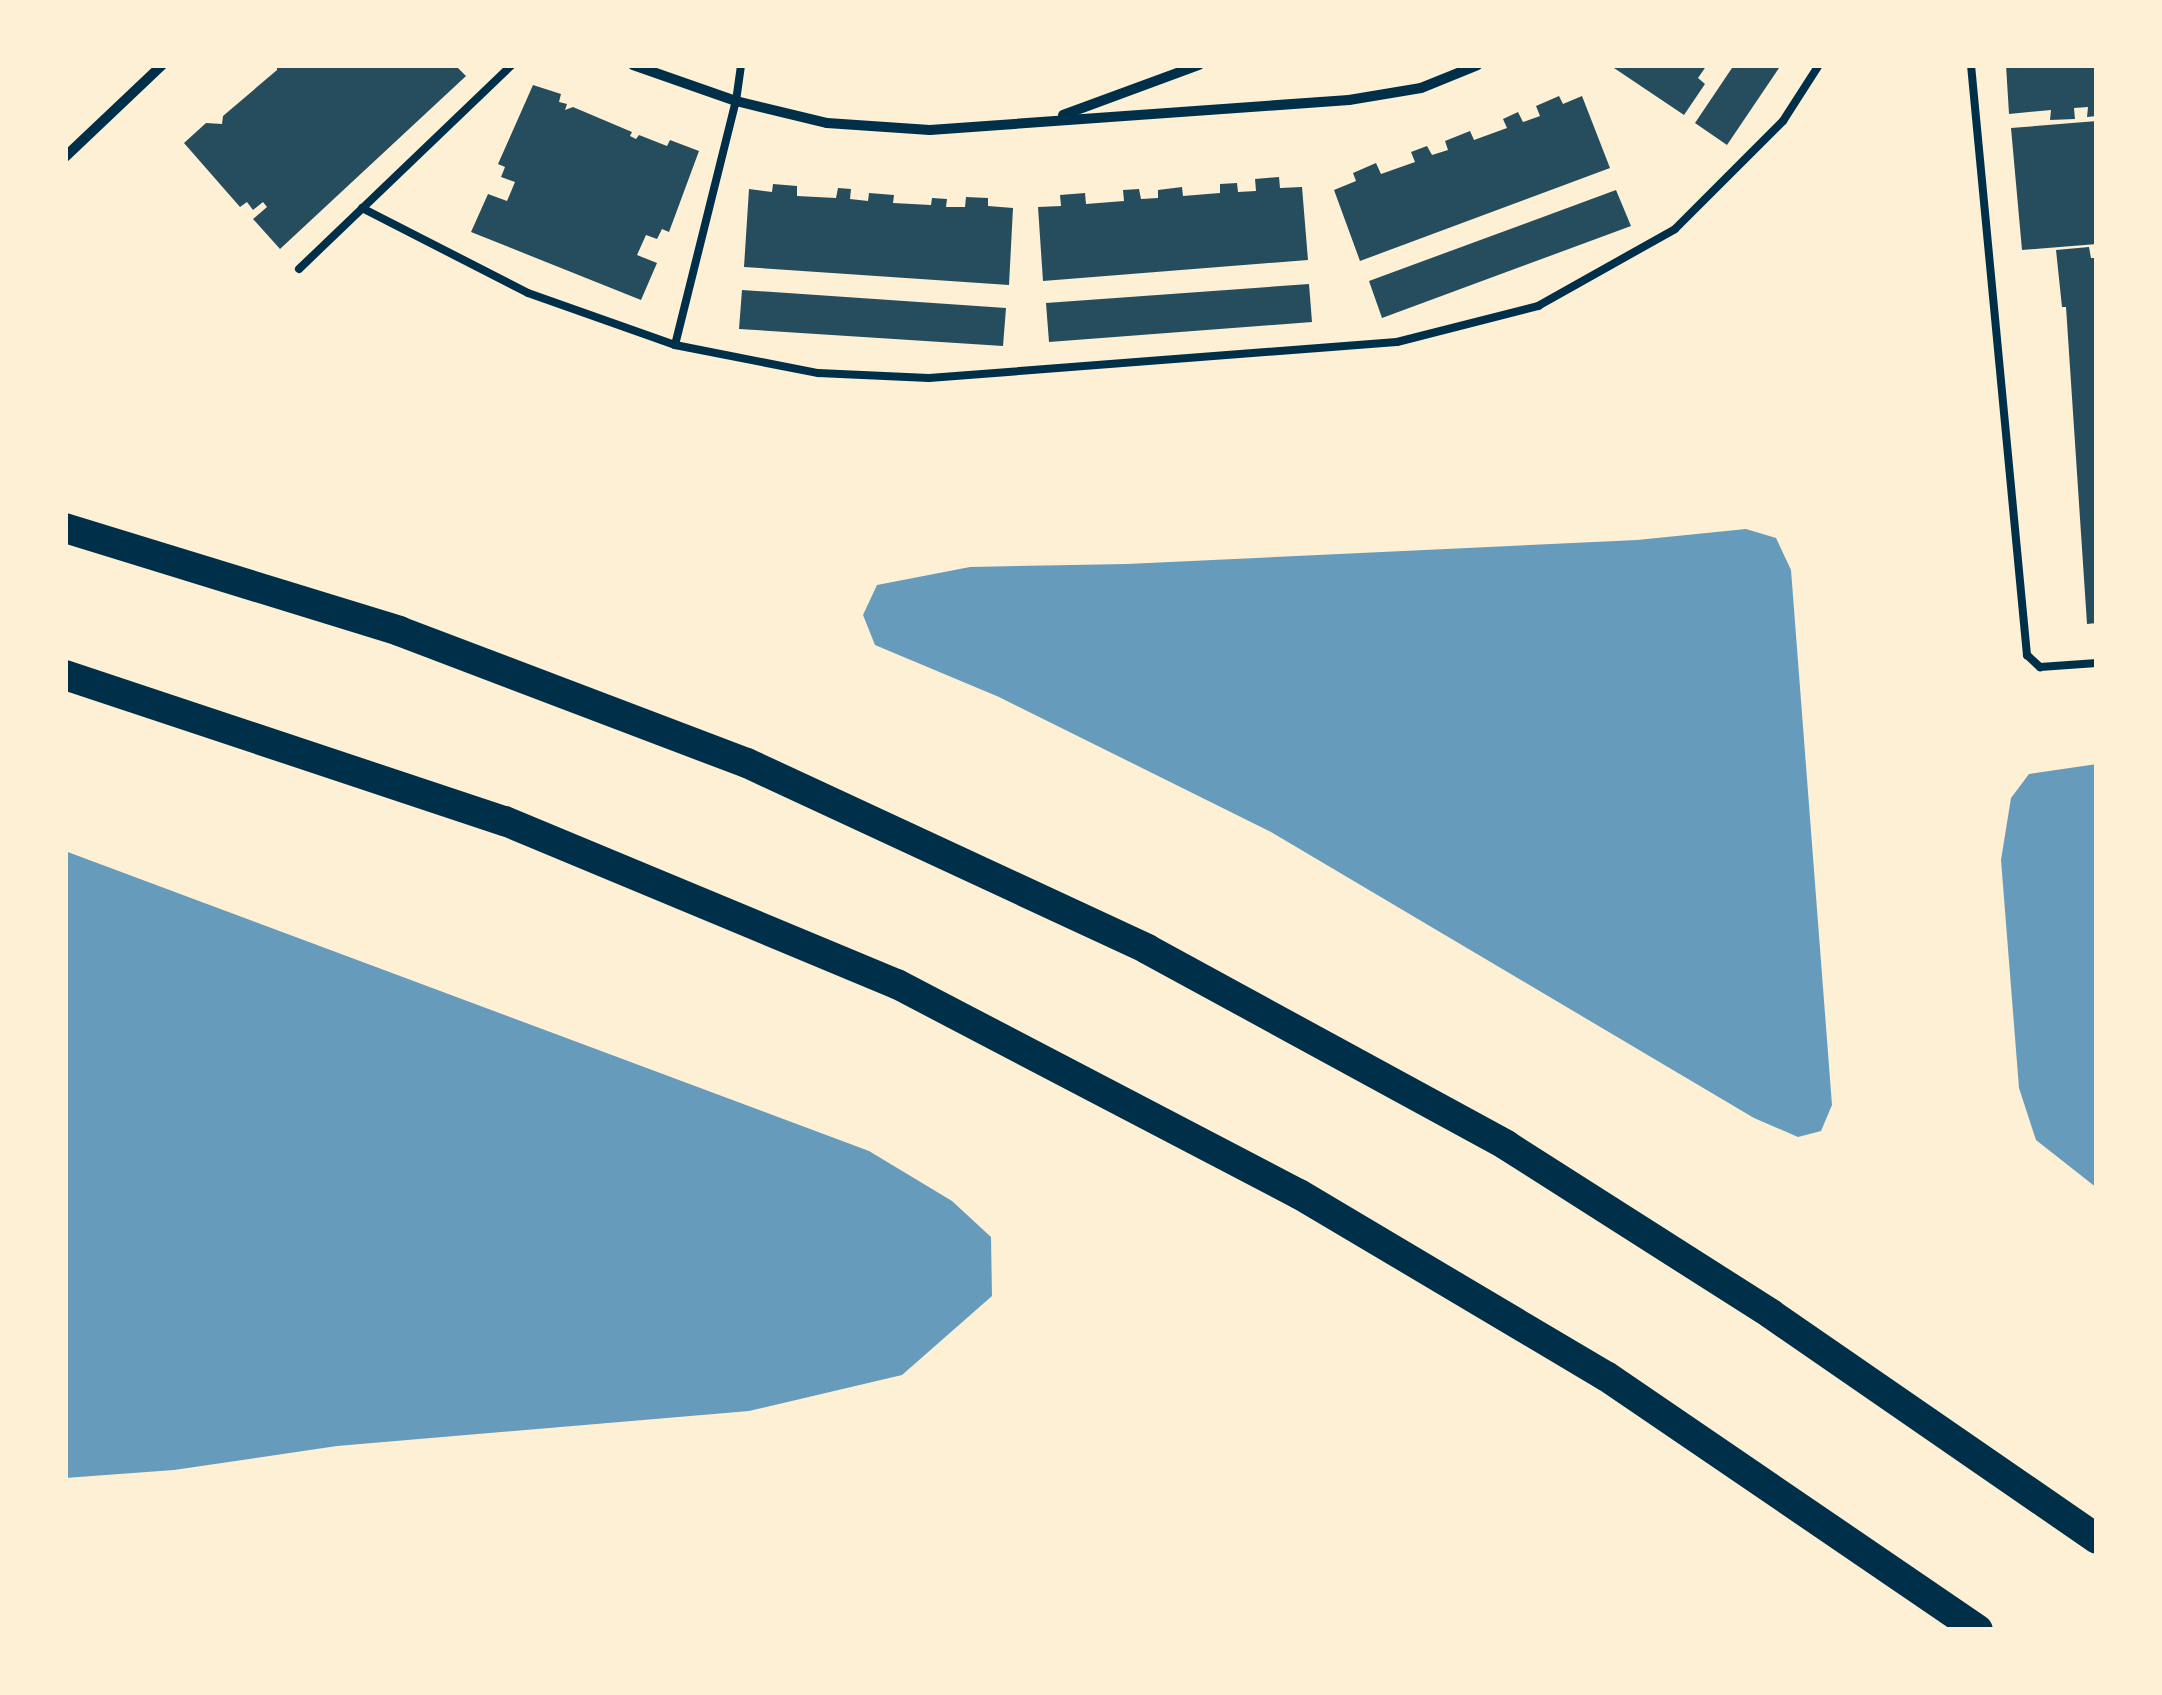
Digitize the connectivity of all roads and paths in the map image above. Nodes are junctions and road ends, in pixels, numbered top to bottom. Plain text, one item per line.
1 (162, 65) edge
2 (512, 65) edge
3 (633, 65) edge
4 (741, 65) edge
5 (1199, 65) edge
6 (1478, 65) edge
7 (1819, 65) edge
8 (1971, 65) edge
9 (736, 101) junction
10 (1053, 119) junction
11 (65, 157) edge
12 (362, 208) junction
13 (298, 269) dead end
14 (675, 345) junction
15 (65, 528) edge
16 (2097, 663) edge
17 (65, 674) edge
18 (2097, 1539) edge
19 (1978, 1630) edge

1 - 11 street
2 - 12 lane
3 - 9 street
4 - 9 lane
5 - 10 street
6 - 10 street
7 - 14 lane
8 - 16 lane
9 - 10 street
9 - 14 lane
12 - 13 lane
12 - 14 lane
15 - 18 highway
17 - 19 highway

